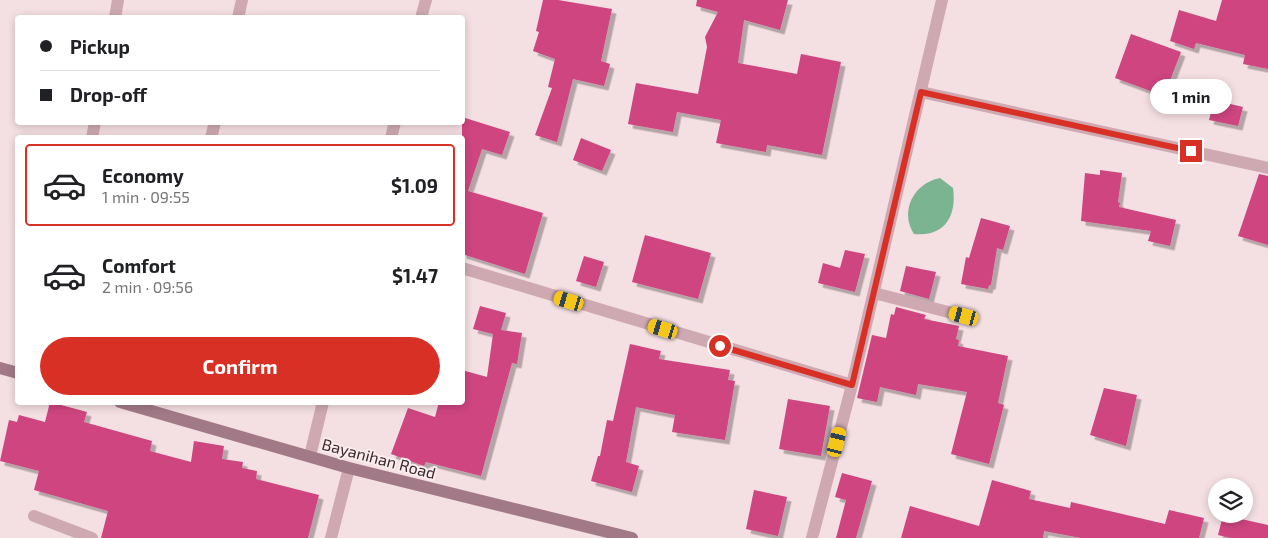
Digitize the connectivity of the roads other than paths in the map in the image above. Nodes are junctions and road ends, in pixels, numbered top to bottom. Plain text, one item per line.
1 (118, 0) edge
2 (242, 0) edge
3 (426, 0) edge
4 (942, 0) edge
5 (116, 15) edge
6 (239, 15) edge
7 (422, 15) edge
8 (921, 92) junction
9 (1268, 168) edge
10 (465, 269) edge
11 (874, 293) junction
12 (964, 316) dead end
13 (0, 368) edge
14 (15, 373) edge
15 (852, 385) junction
16 (139, 405) edge
17 (322, 405) edge
18 (152, 407) edge
19 (310, 456) junction
20 (349, 468) junction
21 (34, 516) dead end
22 (89, 538) edge
23 (331, 538) edge
24 (632, 538) edge
25 (812, 538) edge

1 - 5 street
2 - 6 street
3 - 7 street
4 - 8 street
8 - 9 street
8 - 11 street
10 - 15 street
11 - 12 street
11 - 15 street
13 - 14 street
15 - 25 street
16 - 18 street, Bayanihan Road
17 - 19 street
18 - 19 street, Bayanihan Road
19 - 20 street, Bayanihan Road
20 - 23 street
20 - 24 street, Bayanihan Road
21 - 22 street

